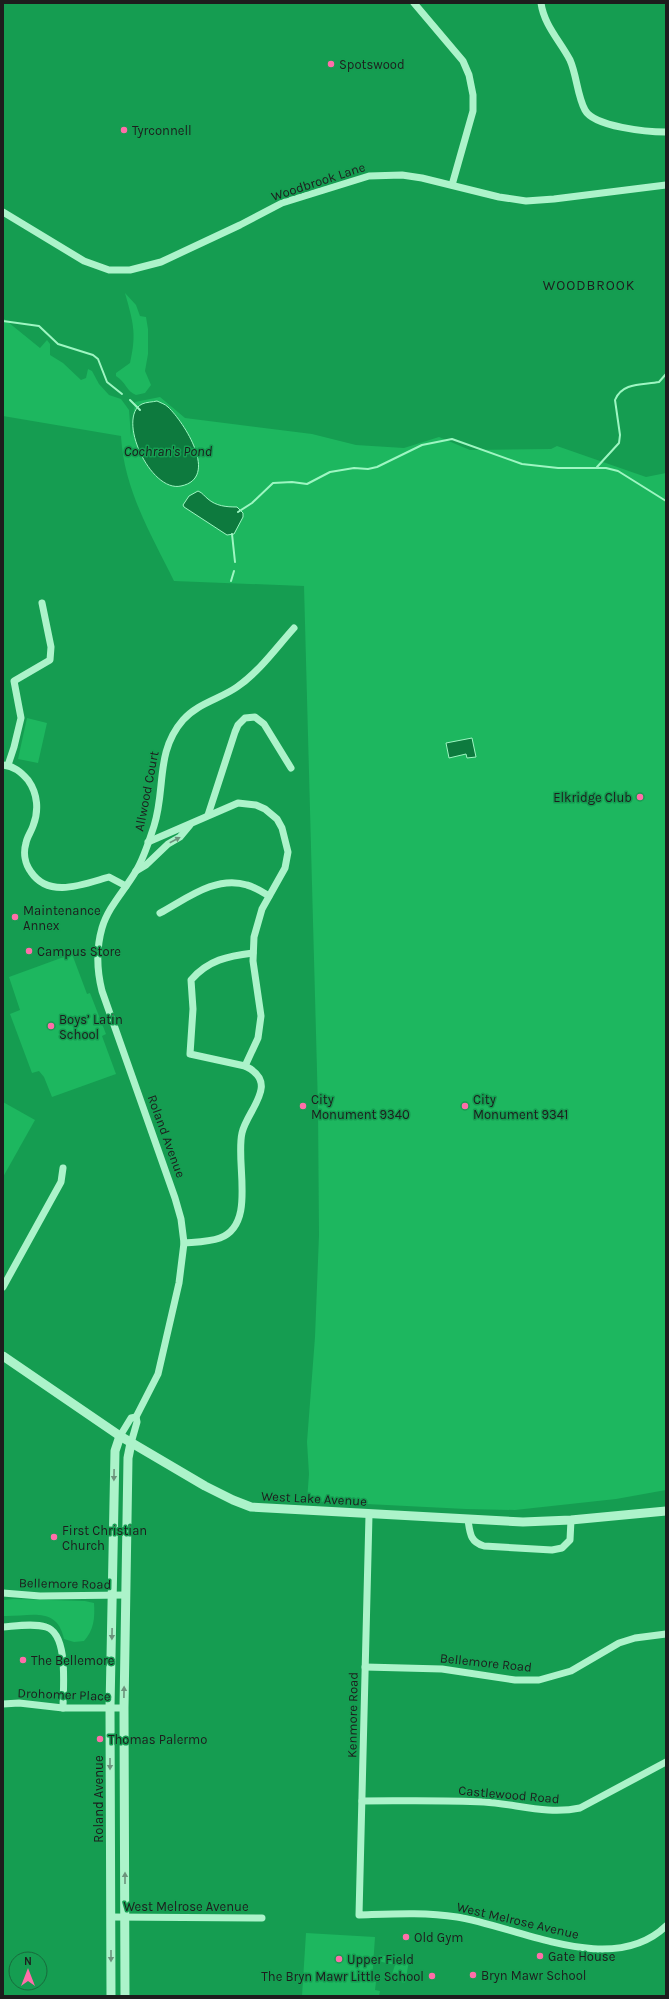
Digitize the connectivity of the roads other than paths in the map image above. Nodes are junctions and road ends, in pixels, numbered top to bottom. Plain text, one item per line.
1 (414, 3) edge
2 (541, 3) edge
3 (666, 132) edge
4 (666, 185) edge
5 (452, 186) junction
6 (3, 212) edge
7 (42, 603) dead end
8 (294, 628) dead end
9 (5, 765) edge
10 (291, 768) dead end
11 (208, 816) junction
12 (191, 824) junction
13 (148, 842) junction
14 (136, 871) junction
15 (126, 886) junction
16 (269, 896) junction
17 (160, 913) dead end
18 (253, 953) junction
19 (245, 1066) junction
20 (64, 1168) dead end
21 (184, 1243) junction
22 (3, 1287) edge
23 (3, 1356) edge
24 (136, 1417) junction
25 (120, 1436) junction
26 (131, 1443) junction
27 (666, 1511) edge
28 (369, 1515) junction
29 (468, 1520) junction
30 (571, 1520) junction
31 (3, 1593) edge
32 (126, 1595) junction
33 (112, 1596) junction
34 (3, 1627) edge
35 (666, 1634) edge
36 (365, 1667) junction
37 (3, 1704) edge
38 (64, 1708) junction
39 (110, 1708) junction
40 (124, 1708) junction
41 (666, 1762) edge
42 (362, 1801) junction
43 (359, 1915) joint
44 (111, 1917) junction
45 (125, 1917) junction
46 (262, 1918) dead end
47 (666, 1926) edge
48 (111, 1996) edge
49 (125, 1996) edge

1 - 5 street
2 - 3 street
4 - 5 street, Woodbrook Lane
5 - 6 street, Woodbrook Lane
7 - 9 street
8 - 13 street, Allwood Court
9 - 15 street
10 - 11 street
11 - 12 street
11 - 16 street
12 - 13 street
14 -> 12 street
13 - 14 street, Allwood Court
14 - 15 street, Roland Avenue
15 - 21 street, Roland Avenue
16 - 17 street
16 - 18 street
18 - 19 street
18 - 19 street
19 - 21 street
20 - 22 street
21 - 24 street, Roland Avenue
23 - 25 street, West Lake Avenue
24 - 25 street, Roland Avenue
24 - 26 street, Roland Avenue
25 - 26 street, West Lake Avenue
25 -> 33 street, Roland Avenue
26 - 28 street, West Lake Avenue
26 - 32 street, Roland Avenue
27 - 30 street, West Lake Avenue
28 - 29 street, West Lake Avenue
28 - 36 street, Kenmore Road
29 - 30 street, West Lake Avenue
29 - 30 street
31 - 33 street, Bellemore Road
32 - 33 street, Bellemore Road
40 -> 32 street, Roland Avenue
33 -> 39 street, Roland Avenue
34 - 38 street
35 - 36 street, Bellemore Road
36 - 42 street, Kenmore Road
37 - 38 street, Drohomer Place
38 - 39 street, Drohomer Place
39 - 40 street, Drohomer Place
39 -> 44 street, Roland Avenue
45 -> 40 street, Roland Avenue
41 - 42 street, Castlewood Road
42 - 43 street, Kenmore Road
43 - 47 street, West Melrose Avenue
44 - 45 street, West Melrose Avenue
44 -> 48 street, Roland Avenue
45 - 46 street, West Melrose Avenue
45 - 49 street, Roland Avenue

